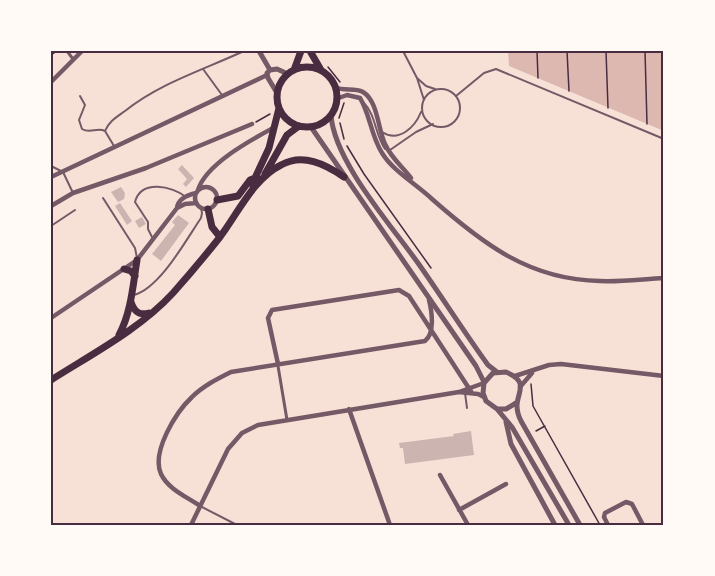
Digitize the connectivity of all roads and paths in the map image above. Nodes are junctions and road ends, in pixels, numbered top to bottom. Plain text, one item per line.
1 (57, 51) edge
2 (67, 51) edge
3 (82, 51) edge
4 (244, 51) edge
5 (259, 51) edge
6 (301, 51) edge
7 (310, 51) edge
8 (403, 51) edge
9 (537, 51) edge
10 (567, 51) edge
11 (606, 51) edge
12 (645, 51) edge
13 (51, 55) edge
14 (74, 61) junction
15 (204, 69) junction
16 (324, 69) junction
17 (291, 72) junction
18 (268, 73) junction
19 (417, 78) junction
20 (538, 78) dead end
21 (51, 82) edge
22 (335, 87) junction
23 (437, 89) junction
24 (344, 91) junction
25 (569, 91) dead end
26 (277, 93) junction
27 (222, 95) junction
28 (80, 96) dead end
29 (456, 96) junction
30 (336, 99) junction
31 (424, 100) junction
32 (362, 101) junction
33 (279, 108) junction
34 (608, 108) dead end
35 (422, 109) junction
36 (331, 115) junction
37 (252, 124) joint
38 (433, 124) junction
39 (647, 124) dead end
40 (299, 126) junction
41 (275, 127) junction
42 (311, 127) junction
43 (380, 129) junction
44 (105, 130) junction
45 (664, 139) edge
46 (114, 146) junction
47 (388, 151) junction
48 (51, 166) edge
49 (63, 172) junction
50 (51, 177) edge
51 (344, 177) junction
52 (258, 179) junction
53 (415, 183) junction
54 (197, 191) junction
55 (73, 193) junction
56 (186, 197) junction
57 (103, 198) dead end
58 (217, 200) junction
59 (196, 203) junction
60 (51, 206) edge
61 (177, 208) junction
62 (204, 208) junction
63 (75, 210) dead end
64 (51, 226) edge
65 (220, 237) junction
66 (154, 239) junction
67 (137, 260) junction
68 (124, 269) junction
69 (433, 272) dead end
70 (135, 276) junction
71 (664, 278) edge
72 (426, 292) junction
73 (131, 299) junction
74 (152, 312) junction
75 (51, 318) edge
76 (431, 332) junction
77 (118, 337) junction
78 (278, 364) junction
79 (534, 371) junction
80 (497, 372) junction
81 (515, 376) junction
82 (664, 376) edge
83 (528, 377) junction
84 (51, 380) edge
85 (484, 383) junction
86 (520, 387) junction
87 (470, 391) junction
88 (462, 393) junction
89 (484, 397) junction
90 (517, 402) junction
91 (467, 408) dead end
92 (349, 409) junction
93 (497, 409) junction
94 (287, 420) junction
95 (506, 420) junction
96 (440, 476) dead end
97 (506, 484) dead end
98 (200, 506) junction
99 (459, 510) junction
100 (190, 525) edge
101 (237, 525) edge
102 (390, 525) edge
103 (468, 525) edge
104 (555, 525) edge
105 (568, 525) edge
106 (580, 525) edge
107 (600, 525) edge
108 (608, 525) edge
109 (643, 525) edge

1 - 13 path
2 - 14 street
3 - 14 street
4 - 15 lane
5 - 18 street
6 - 17 highway
7 - 16 highway
8 - 19 lane
9 - 20 path
10 - 25 path
11 - 34 path
12 - 39 path
14 - 21 street
15 - 27 lane
15 - 44 lane
16 - 17 highway
16 - 22 highway
16 - 24 path
17 - 18 street
17 - 26 highway
18 - 26 street
18 - 27 street
19 - 23 lane
19 - 31 lane
22 - 24 street
22 - 30 highway
23 - 29 lane
23 - 31 lane
24 - 30 street
24 - 32 street
24 - 43 street
24 - 69 path
26 - 33 highway
27 - 46 street
28 - 44 lane
29 - 38 lane
29 - 45 lane
30 - 36 highway
31 - 35 lane
32 - 47 lane
32 - 53 street
33 - 37 path
33 - 40 highway
33 - 41 highway
35 - 38 lane
35 - 43 lane
36 - 42 highway
36 - 80 street
37 - 55 street
38 - 47 lane
40 - 42 highway
40 - 52 highway
41 - 52 highway
41 - 54 street
42 - 51 street
43 - 47 street
44 - 46 lane
46 - 49 street
47 - 53 street
48 - 49 lane
49 - 50 street
49 - 55 lane
51 - 52 highway
51 - 72 street
52 - 58 highway
52 - 65 highway
53 - 71 street
54 - 56 street
54 - 58 street
54 - 59 street
55 - 60 street
56 - 61 street
56 - 66 lane
57 - 67 lane
58 - 62 street
59 - 61 street
59 - 62 street
61 - 66 street
62 - 65 highway
62 - 73 lane
63 - 64 lane
65 - 74 highway
66 - 67 street
67 - 68 street
67 - 70 highway
68 - 70 highway
68 - 75 street
70 - 73 highway
72 - 76 street
72 - 85 street
73 - 74 highway
73 - 77 highway
74 - 77 highway
76 - 78 street
76 - 78 street
76 - 87 street
77 - 84 highway
78 - 94 street
78 - 98 street
79 - 81 street
79 - 82 street
79 - 83 street
80 - 81 street
80 - 85 street
81 - 86 street
83 - 86 street
83 - 107 path
85 - 87 street
85 - 89 street
86 - 90 street
87 - 88 street
87 - 89 street
88 - 91 lane
88 - 92 street
89 - 93 street
90 - 93 street
90 - 106 street
92 - 94 street
92 - 102 street
93 - 95 street
94 - 98 street
95 - 104 street
95 - 105 street
96 - 99 street
97 - 99 street
98 - 100 street
98 - 101 lane
99 - 103 street
108 - 109 street

